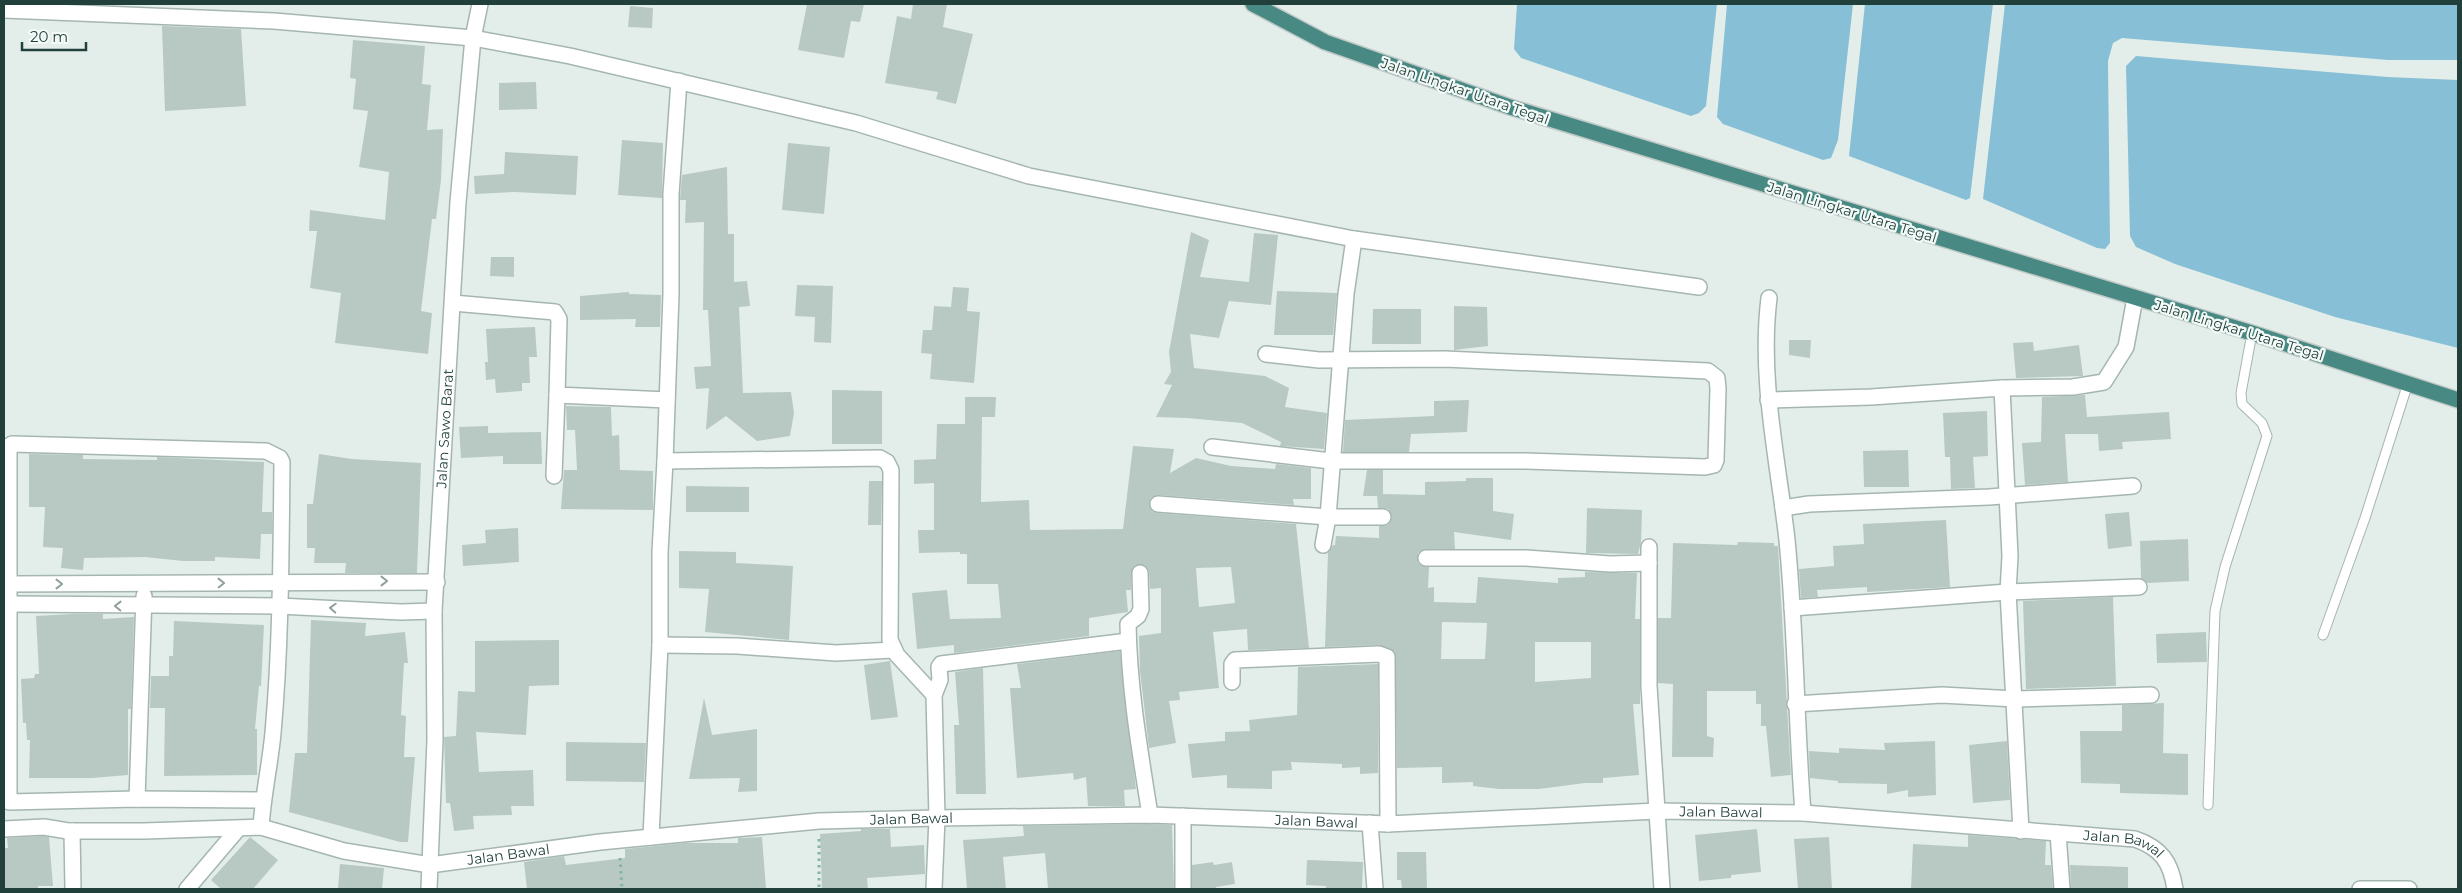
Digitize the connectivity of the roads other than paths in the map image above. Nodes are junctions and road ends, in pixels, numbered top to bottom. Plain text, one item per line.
1 (480, 4) edge
2 (1253, 4) edge
3 (102, 8) edge
4 (4, 10) edge
5 (473, 38) junction
6 (678, 81) junction
7 (1354, 239) junction
8 (1699, 287) dead end
9 (1769, 298) dead end
10 (2136, 298) junction
11 (453, 303) junction
12 (2252, 333) junction
13 (1266, 354) dead end
14 (1341, 360) junction
15 (2408, 383) junction
16 (2002, 388) junction
17 (557, 395) junction
18 (667, 400) junction
19 (1768, 400) junction
20 (2458, 400) edge
21 (1212, 447) dead end
22 (665, 461) junction
23 (1331, 461) junction
24 (554, 476) dead end
25 (2133, 486) dead end
26 (2007, 496) junction
27 (1158, 504) dead end
28 (1783, 508) junction
29 (1328, 517) junction
30 (1383, 517) dead end
31 (1323, 545) dead end
32 (1649, 547) dead end
33 (6, 553) edge
34 (1426, 558) dead end
35 (1649, 563) junction
36 (1140, 573) dead end
37 (280, 581) junction
38 (437, 582) junction
39 (10, 584) junction
40 (145, 584) junction
41 (2139, 587) dead end
42 (2008, 592) junction
43 (10, 604) junction
44 (144, 606) junction
45 (279, 606) junction
46 (1792, 608) junction
47 (434, 611) junction
48 (7, 628) edge
49 (2323, 635) dead end
50 (1128, 641) junction
51 (660, 644) junction
52 (894, 650) junction
53 (1232, 682) dead end
54 (934, 694) junction
55 (2151, 695) dead end
56 (2015, 699) junction
57 (1795, 704) junction
58 (137, 799) junction
59 (2208, 805) dead end
60 (1657, 811) junction
61 (261, 813) junction
62 (1803, 813) junction
63 (1150, 815) junction
64 (1183, 816) junction
65 (946, 818) junction
66 (1370, 823) junction
67 (1388, 824) junction
68 (4, 829) edge
69 (238, 829) junction
70 (72, 831) junction
71 (2020, 831) junction
72 (652, 832) junction
73 (2058, 833) junction
74 (430, 861) junction
75 (73, 889) edge
76 (187, 889) edge
77 (429, 889) edge
78 (934, 889) edge
79 (1184, 889) edge
80 (1374, 889) edge
81 (1662, 889) edge
82 (2062, 889) edge
83 (2175, 889) edge
84 (2360, 889) edge
85 (2409, 889) edge

1 - 5 street, Jalan Sawo Barat
2 - 10 highway, Jalan Lingkar Utara Tegal
3 - 4 street
3 - 5 street
5 - 6 street
5 - 11 street, Jalan Sawo Barat
6 - 7 street
6 - 18 street
7 - 8 street
7 - 14 street
9 - 19 street
10 - 12 highway, Jalan Lingkar Utara Tegal
10 - 16 street
11 - 17 street
11 - 38 street, Jalan Sawo Barat
12 - 15 highway, Jalan Lingkar Utara Tegal
12 - 59 lane
13 - 14 street
14 - 23 street
14 - 23 street
15 - 20 highway, Jalan Lingkar Utara Tegal
15 - 49 lane
16 - 19 street
16 - 26 street
17 - 18 street
17 - 24 street
18 - 22 street
19 - 28 street
21 - 23 street
22 - 51 street
22 - 52 street
23 - 29 street
25 - 26 street
26 - 28 street
26 - 42 street
27 - 29 street
28 - 46 street
29 - 30 street
29 - 31 street
32 - 35 street
33 - 37 street
33 - 39 street
34 - 35 street
35 - 60 street
36 - 50 street
37 -> 38 street
40 -> 37 street
37 - 45 street
38 - 47 street, Jalan Sawo Barat
39 -> 40 street
39 - 43 street
40 - 44 street
41 - 42 street
42 - 46 street
42 - 56 street
44 -> 43 street
43 - 48 street
44 - 45 street
44 - 58 street
47 -> 45 street
45 - 61 street
46 - 57 street
47 - 74 street, Jalan Sawo Barat
48 - 58 street
50 - 54 street
50 - 63 street
51 - 52 street
51 - 72 street
52 - 54 street
53 - 67 street
54 - 65 street
55 - 56 street
56 - 57 street
56 - 71 street
57 - 62 street
58 - 61 street
60 - 62 street, Jalan Bawal
60 - 67 street, Jalan Bawal
60 - 81 street
61 - 69 street
61 - 74 street, Jalan Bawal
62 - 71 street, Jalan Bawal
63 - 64 street, Jalan Bawal
63 - 65 street, Jalan Bawal
64 - 66 street, Jalan Bawal
64 - 79 street
65 - 72 street, Jalan Bawal
65 - 78 street
66 - 67 street, Jalan Bawal
66 - 80 street
68 - 70 street
69 - 70 street
69 - 76 street
70 - 75 street
71 - 73 street, Jalan Bawal
72 - 74 street, Jalan Bawal
73 - 82 street
73 - 83 street, Jalan Bawal
74 - 77 street, Jalan Sawo Barat
84 - 85 street

